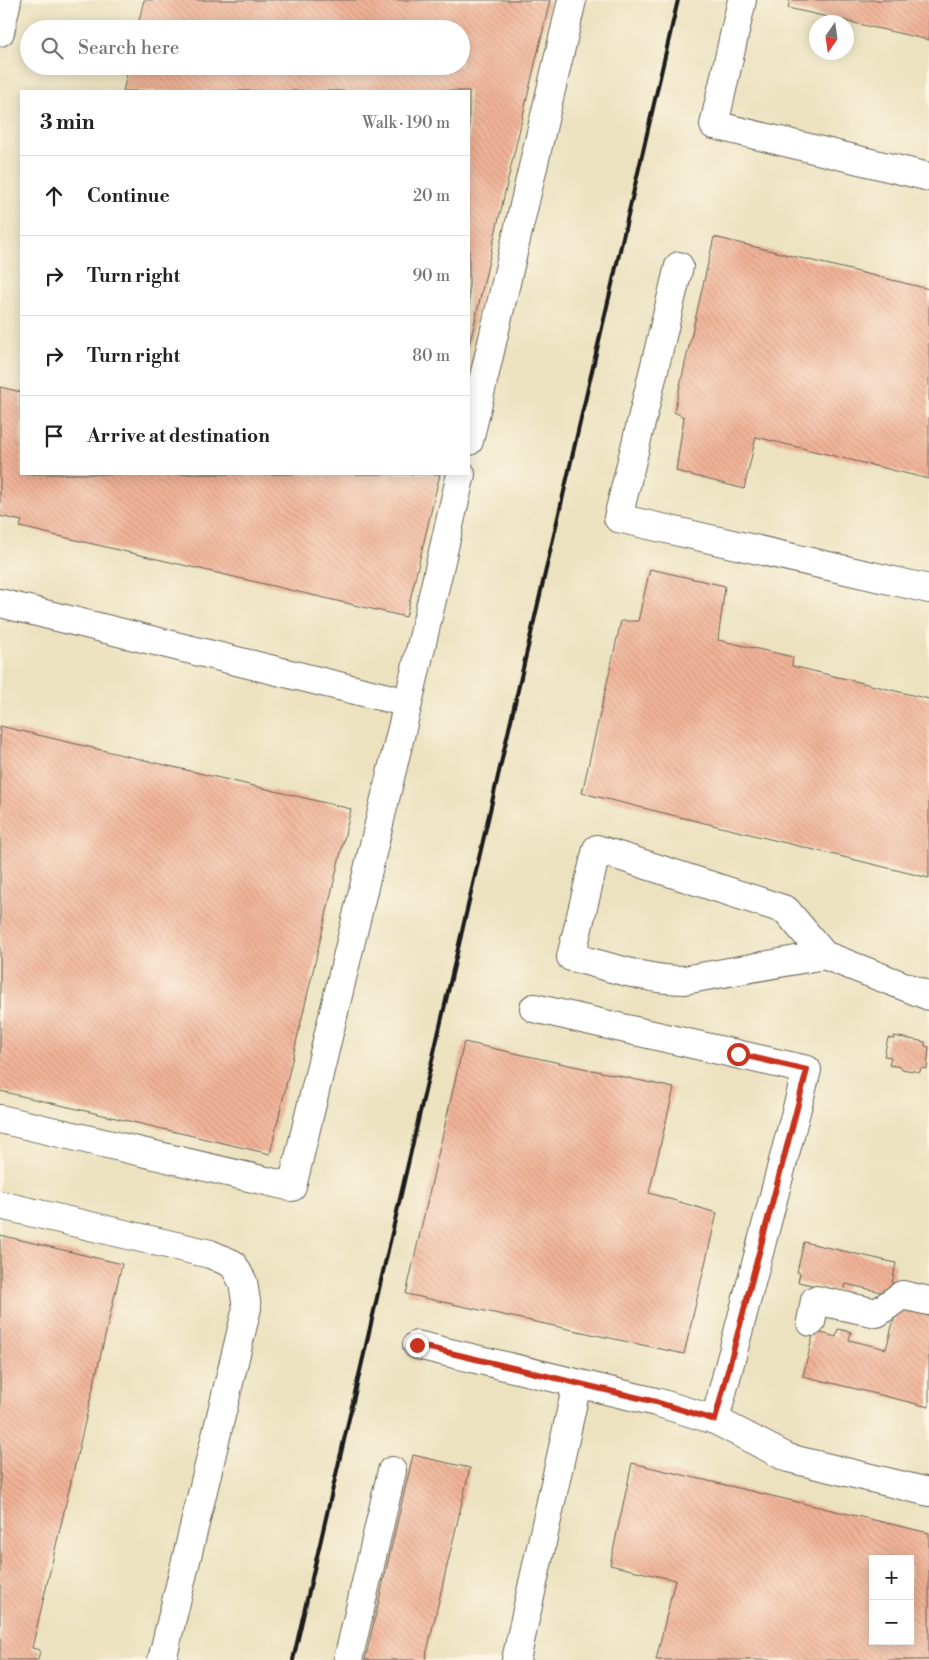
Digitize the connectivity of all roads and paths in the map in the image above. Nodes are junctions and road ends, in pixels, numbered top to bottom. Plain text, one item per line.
1 (7, 0) edge
2 (572, 0) edge
3 (742, 0) edge
4 (0, 32) edge
5 (929, 177) edge
6 (679, 266) dead end
7 (470, 437) edge
8 (461, 475) edge
9 (929, 589) edge
10 (0, 603) edge
11 (408, 703) junction
12 (824, 955) junction
13 (929, 996) edge
14 (534, 1008) dead end
15 (0, 1119) edge
16 (0, 1205) edge
17 (929, 1301) edge
18 (811, 1322) dead end
19 (417, 1345) dead end
20 (577, 1384) junction
21 (715, 1420) junction
22 (392, 1471) dead end
23 (929, 1492) edge
24 (162, 1660) edge
25 (348, 1660) edge
26 (516, 1660) edge

1 - 4 lane
2 - 7 lane
3 - 5 lane
6 - 9 lane
8 - 11 lane
10 - 11 lane
11 - 15 lane
12 - 12 lane
12 - 13 lane
14 - 21 lane
16 - 24 lane
17 - 18 lane
19 - 20 lane
20 - 21 lane
20 - 26 lane
21 - 23 lane
22 - 25 lane

